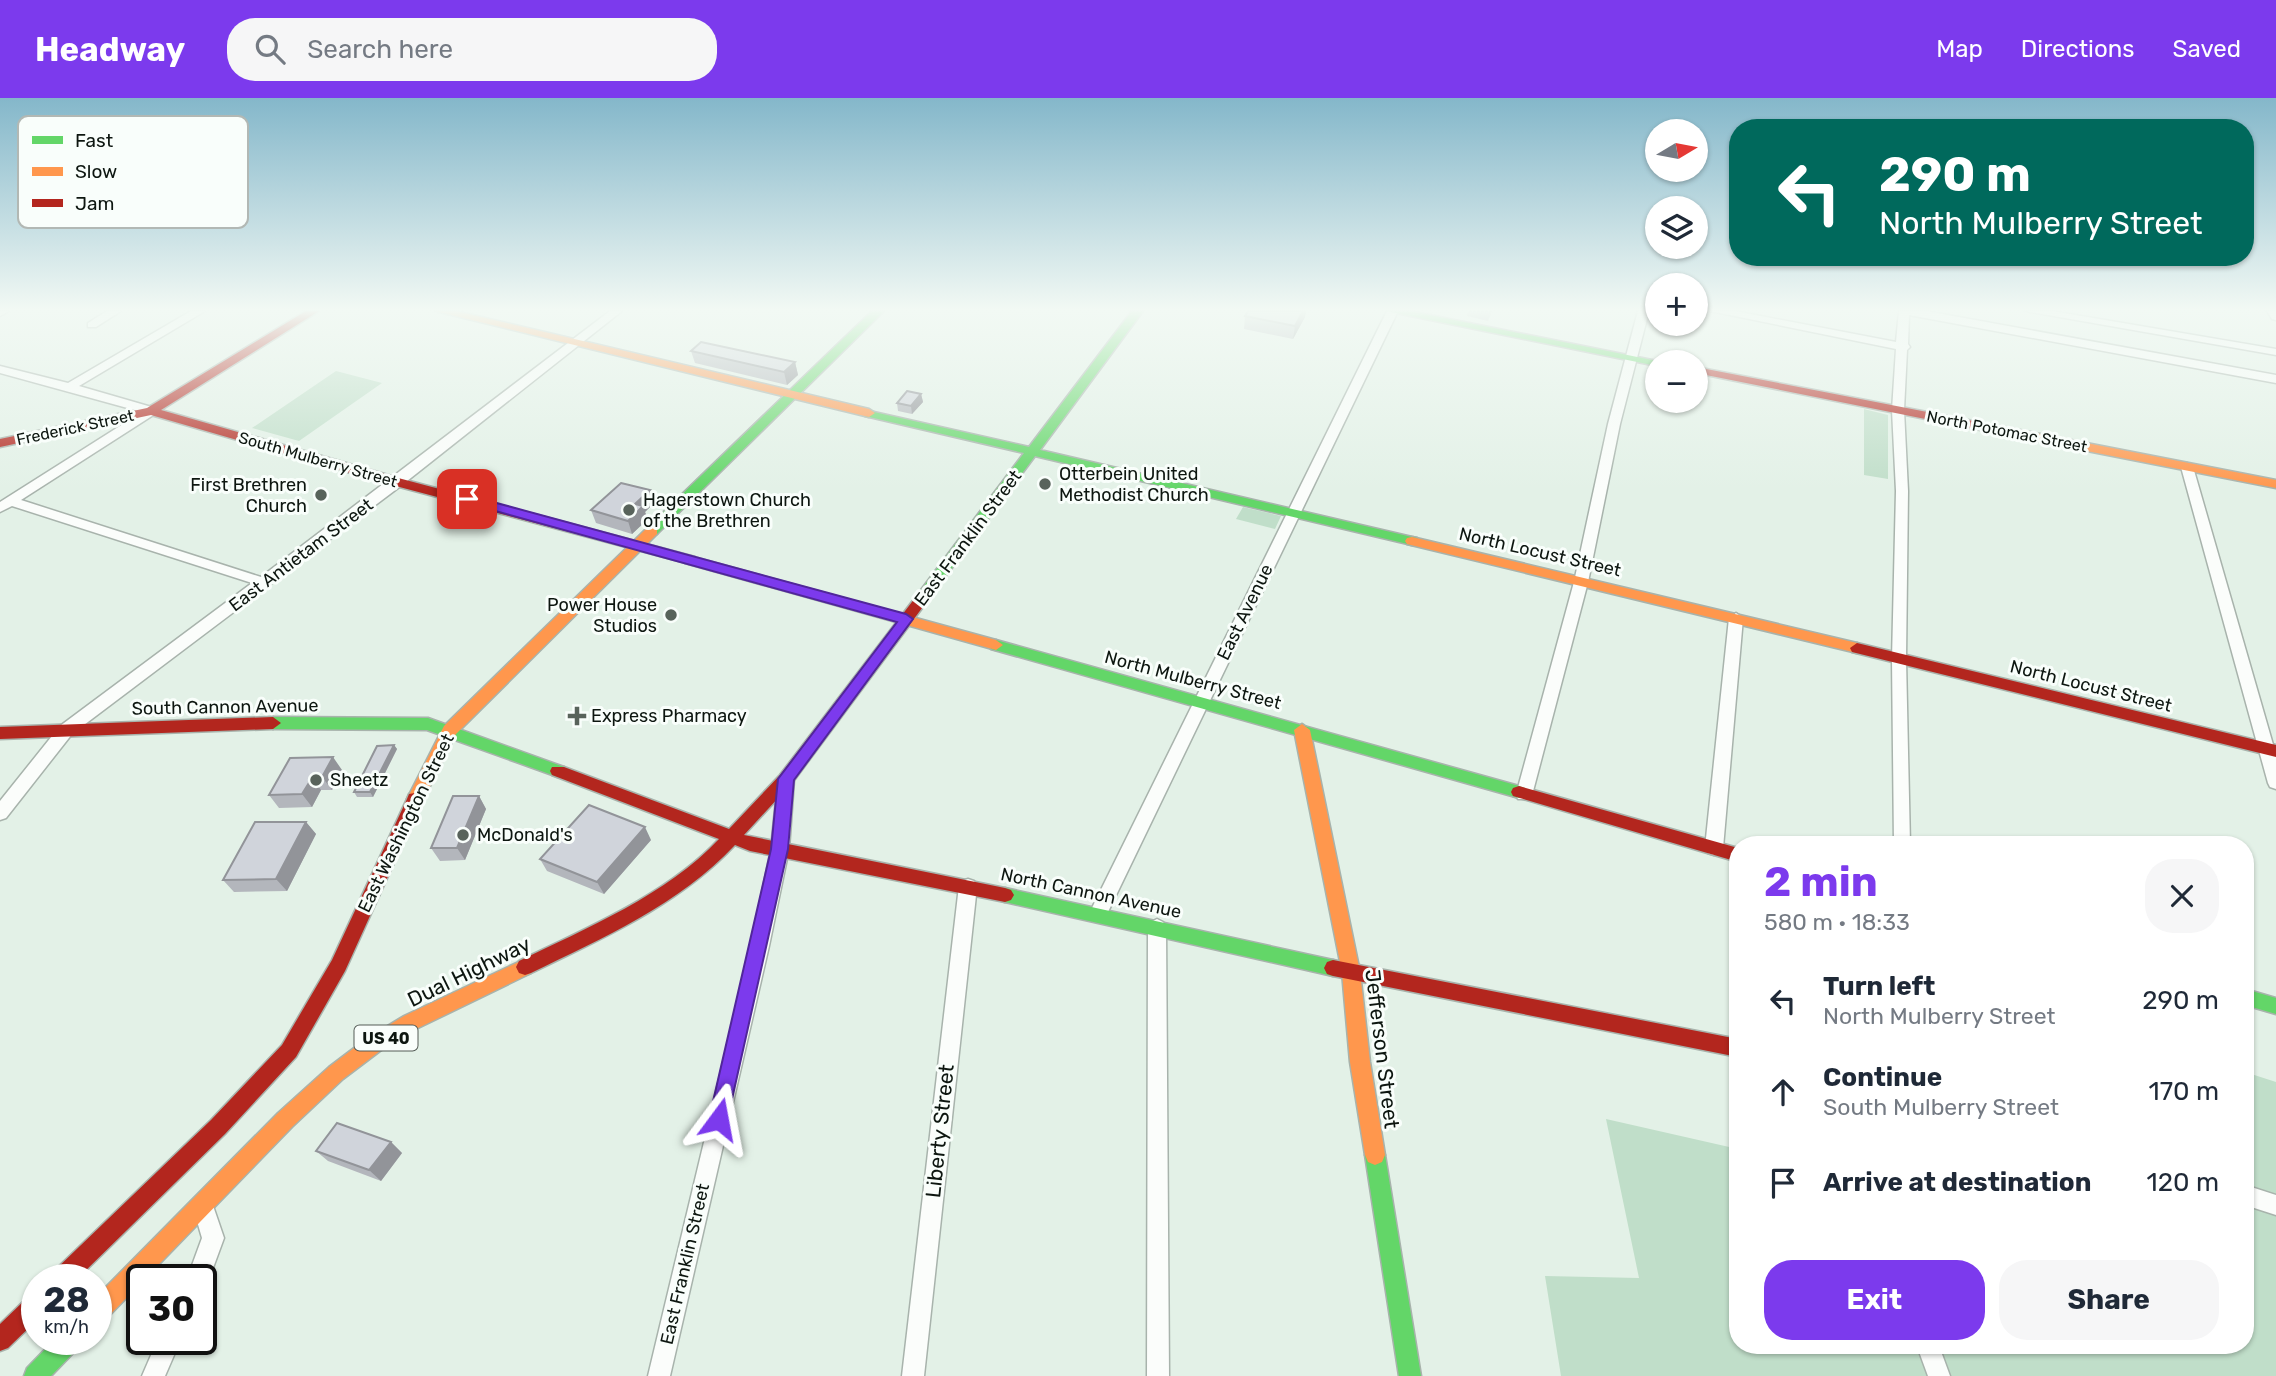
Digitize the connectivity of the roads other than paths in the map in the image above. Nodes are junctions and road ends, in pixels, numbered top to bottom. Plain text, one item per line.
1 (6, 371) edge
2 (98, 371) edge
3 (217, 371) edge
4 (541, 371) edge
5 (689, 371) edge
6 (818, 371) edge
7 (1094, 371) edge
8 (1363, 371) edge
9 (1628, 371) edge
10 (1901, 371) edge
11 (2230, 371) edge
12 (1708, 372) edge
13 (2276, 379) edge
14 (70, 387) junction
15 (793, 395) junction
16 (1898, 410) junction
17 (150, 411) junction
18 (0, 443) edge
19 (1033, 451) junction
20 (2187, 467) junction
21 (397, 482) junction
22 (2276, 484) edge
23 (6, 505) edge
24 (1294, 513) junction
25 (637, 545) junction
26 (263, 582) junction
27 (1581, 582) junction
28 (1736, 618) junction
29 (906, 619) junction
30 (1899, 659) junction
31 (1200, 703) junction
32 (66, 730) junction
33 (450, 730) junction
34 (1301, 730) junction
35 (0, 733) edge
36 (2271, 750) edge
37 (786, 779) junction
38 (2276, 783) edge
39 (1524, 795) junction
40 (0, 813) edge
41 (1902, 836) edge
42 (734, 839) junction
43 (1714, 848) junction
44 (780, 849) junction
45 (1729, 852) edge
46 (968, 886) junction
47 (1098, 914) junction
48 (1157, 927) junction
49 (1351, 972) junction
50 (2254, 1000) edge
51 (2276, 1006) edge
52 (1729, 1046) edge
53 (2254, 1198) edge
54 (203, 1204) junction
55 (2276, 1205) edge
56 (77, 1264) edge
57 (203, 1264) edge
58 (112, 1297) edge
59 (21, 1320) edge
60 (0, 1340) edge
61 (1931, 1354) edge
62 (55, 1355) edge
63 (163, 1355) edge
64 (35, 1376) edge
65 (153, 1376) edge
66 (659, 1376) edge
67 (913, 1376) edge
68 (1158, 1376) edge
69 (1410, 1376) edge
70 (1939, 1376) edge

1 - 14 street, South Mulberry Street
2 - 14 street
3 - 17 main road
4 - 21 street, East Antietam Street
5 - 15 main road, North Locust Street
6 - 15 main road, East Washington Street
7 - 19 main road, East Franklin Street / US 40
8 - 24 street, East Avenue
9 - 27 street
10 - 16 street
11 - 13 street
12 - 16 main road, North Potomac Street
14 - 17 street, South Mulberry Street
15 - 19 main road, North Locust Street
15 - 25 main road, East Washington Street
16 - 20 main road, North Potomac Street
16 - 30 street
17 - 18 main road, Frederick Street
17 - 21 main road, South Mulberry Street
17 - 23 street
19 - 24 main road, North Locust Street
19 - 29 main road, East Franklin Street / US 40
20 - 22 main road, North Potomac Street
20 - 36 street
21 - 25 main road, South Mulberry Street
21 - 26 street, East Antietam Street
23 - 26 street
24 - 27 main road, North Locust Street
24 - 31 street, East Avenue
25 - 29 main road, North Mulberry Street
25 - 33 main road, East Washington Street
26 - 32 street, East Antietam Street
27 - 28 main road, North Locust Street
27 - 39 street
28 - 30 main road, North Locust Street
28 - 43 street
29 - 31 main road, North Mulberry Street
29 - 37 main road, East Franklin Street / US 40
30 - 36 main road, North Locust Street
30 - 41 street
31 - 34 main road, North Mulberry Street
31 - 47 street, East Avenue
32 - 33 main road, South Cannon Avenue
32 - 35 main road, South Cannon Avenue
32 - 40 street, East Antietam Street
33 - 42 main road, North Cannon Avenue
33 - 56 main road, East Washington Street
34 - 39 main road, North Mulberry Street
34 - 49 main road, Jefferson Street
36 - 38 street
37 - 42 main road, Dual Highway / US 40
37 - 44 street, East Franklin Street
39 - 43 main road, North Mulberry Street
42 - 44 main road, North Cannon Avenue
42 - 54 main road, Dual Highway / US 40
43 - 45 main road, North Mulberry Street
44 - 46 main road, North Cannon Avenue
44 - 66 street, East Franklin Street
46 - 47 main road, North Cannon Avenue
46 - 67 street, Liberty Street
47 - 48 main road, North Cannon Avenue
48 - 49 main road, North Cannon Avenue
48 - 68 street
49 - 52 main road, North Cannon Avenue
49 - 69 main road, Jefferson Street
50 - 51 main road
53 - 55 street
54 - 57 street
54 - 58 main road, Dual Highway / US 40
59 - 60 main road
61 - 70 street
62 - 64 main road
63 - 65 street

